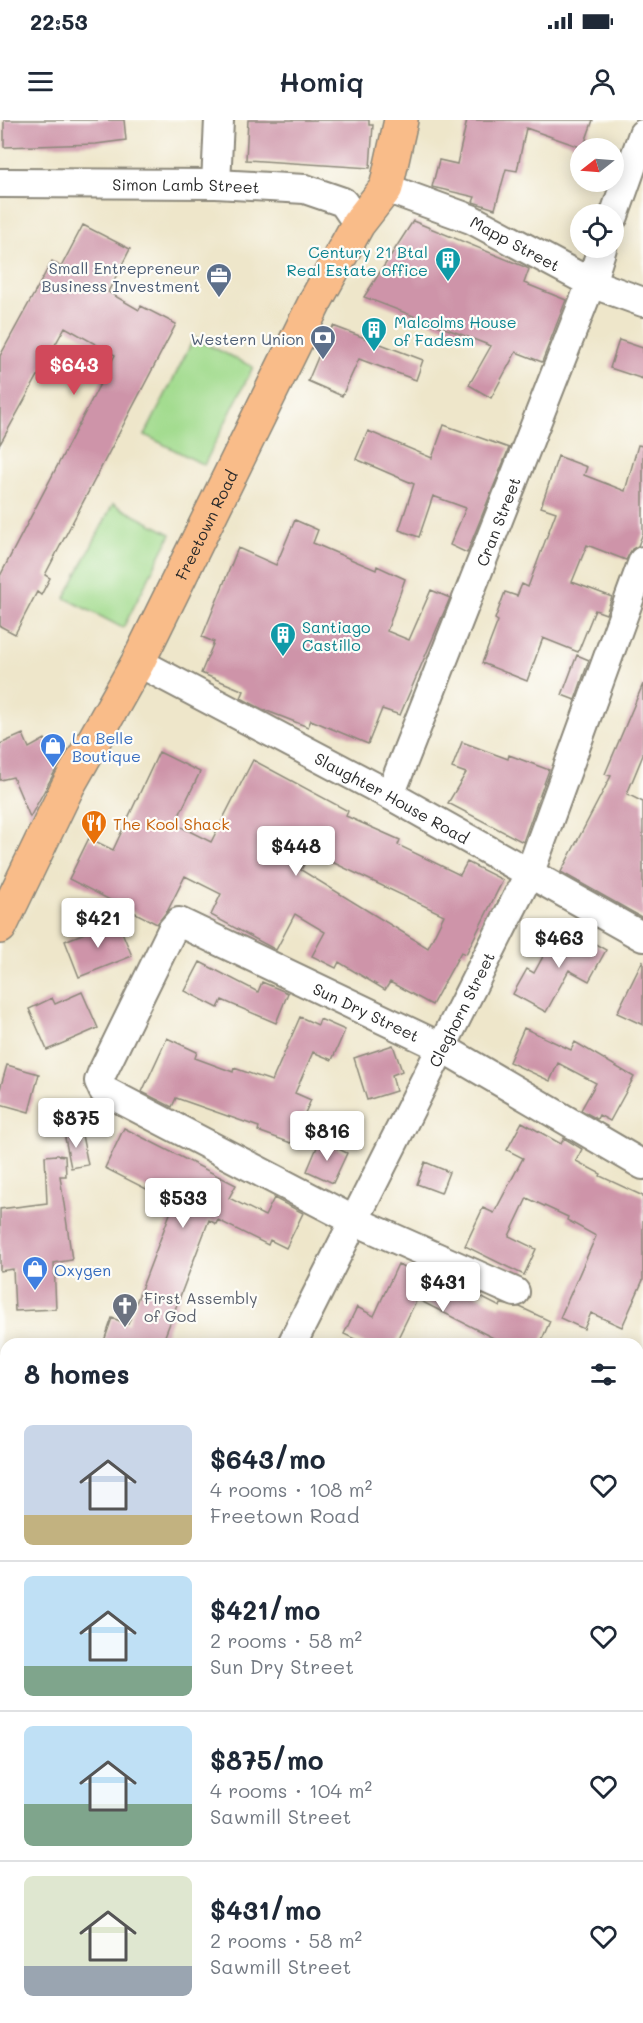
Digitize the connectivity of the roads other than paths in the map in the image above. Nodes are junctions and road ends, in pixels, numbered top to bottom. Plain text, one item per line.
1 (219, 120) edge
2 (401, 120) edge
3 (643, 134) edge
4 (0, 183) edge
5 (216, 184) junction
6 (386, 188) junction
7 (618, 204) edge
8 (358, 224) junction
9 (599, 258) edge
10 (591, 283) junction
11 (643, 302) edge
12 (643, 561) edge
13 (138, 662) junction
14 (390, 795) junction
15 (530, 872) junction
16 (0, 927) edge
17 (643, 937) edge
18 (441, 1047) junction
19 (643, 1165) edge
20 (354, 1220) junction
21 (515, 1293) dead end
22 (295, 1338) edge

1 - 5 street
2 - 6 main road, Freetown Road
3 - 7 street
4 - 5 street, Simon Lamb Street
5 - 8 street, Simon Lamb Street
6 - 8 main road, Freetown Road
6 - 10 street, Mapp Street
8 - 13 main road, Freetown Road
9 - 10 street, Cran Street
10 - 11 street, Mapp Street
10 - 14 street, Cran Street
12 - 15 street, Cleghorn Street
13 - 14 street, Slaughter House Road
13 - 16 main road, Freetown Road
14 - 15 street, Slaughter House Road
15 - 17 street, Slaughter House Road
15 - 18 street, Cleghorn Street
18 - 19 street, Sun Dry Street
18 - 20 street, Cleghorn Street
18 - 20 street, Sun Dry Street
20 - 21 street
20 - 22 street, Cleghorn Street

